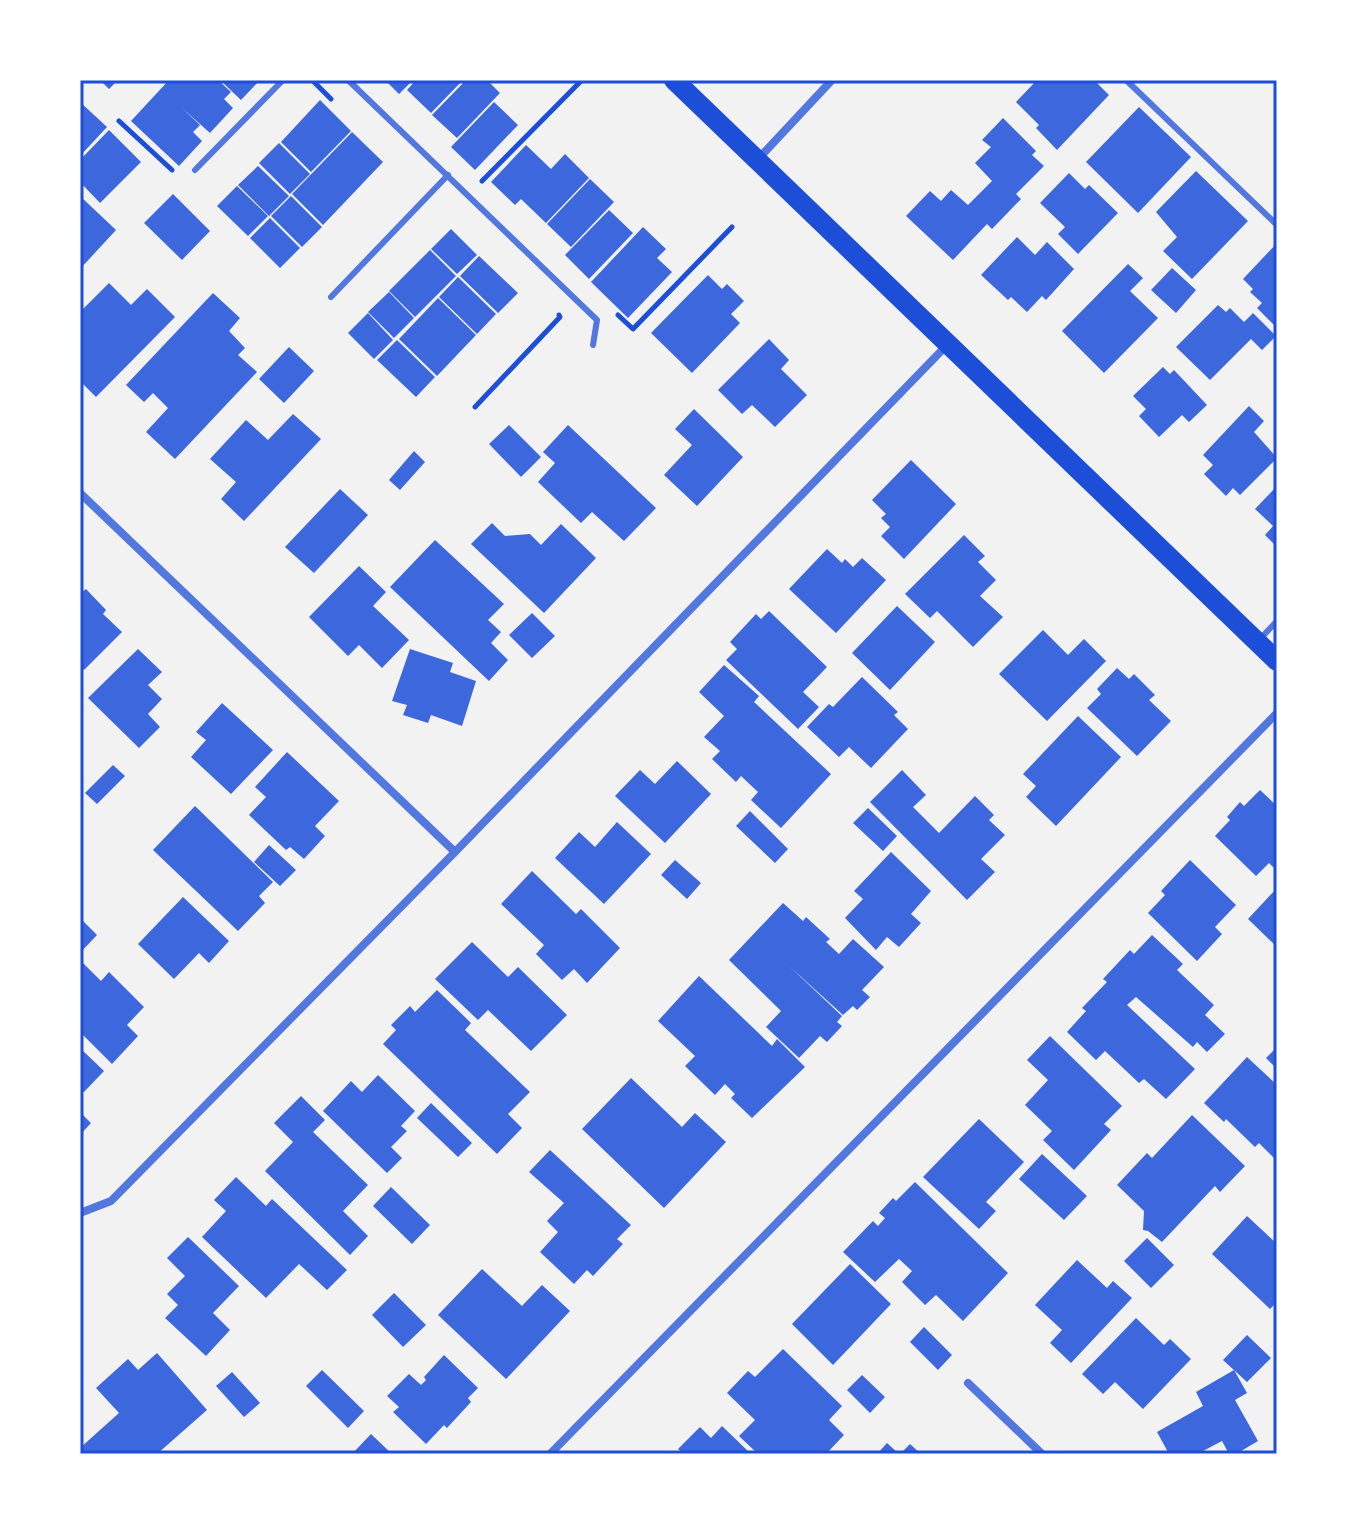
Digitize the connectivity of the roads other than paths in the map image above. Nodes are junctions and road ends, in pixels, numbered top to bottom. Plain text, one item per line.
1 (283, 80) edge
2 (348, 80) edge
3 (674, 80) edge
4 (832, 80) edge
5 (1126, 80) edge
6 (757, 160) junction
7 (195, 170) dead end
8 (448, 175) junction
9 (1277, 225) edge
10 (331, 297) dead end
11 (948, 344) junction
12 (593, 345) dead end
13 (80, 493) edge
14 (1277, 621) edge
15 (1257, 642) junction
16 (1277, 661) edge
17 (1277, 713) edge
18 (455, 852) junction
19 (80, 1213) edge
20 (968, 1383) dead end
21 (550, 1454) edge
22 (1042, 1454) edge

1 - 7 lane
2 - 8 lane
3 - 6 main road
4 - 6 street
5 - 9 lane
6 - 11 main road
8 - 10 lane
8 - 12 lane
11 - 15 main road
11 - 18 street
13 - 18 street
14 - 15 lane
15 - 16 main road
17 - 21 street
18 - 19 street
20 - 22 street

